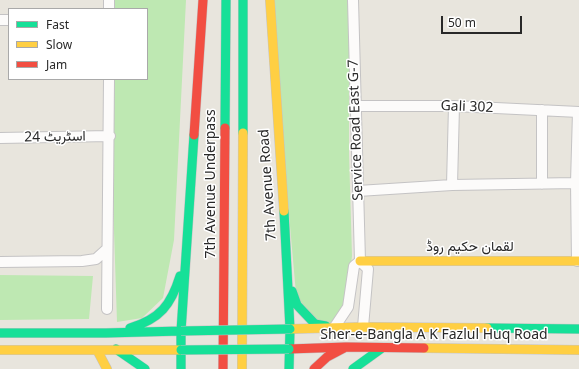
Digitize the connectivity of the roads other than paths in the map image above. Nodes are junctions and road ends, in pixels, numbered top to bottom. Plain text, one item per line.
1 (203, 0) edge
2 (226, 0) edge
3 (244, 0) edge
4 (270, 0) edge
5 (353, 0) edge
6 (109, 80) edge
7 (355, 106) junction
8 (454, 106) junction
9 (542, 110) junction
10 (578, 112) edge
11 (110, 136) junction
12 (0, 138) edge
13 (578, 150) edge
14 (576, 183) junction
15 (542, 184) junction
16 (452, 185) junction
17 (358, 191) junction
18 (107, 249) junction
19 (186, 256) junction
20 (360, 261) junction
21 (578, 261) edge
22 (0, 262) edge
23 (288, 277) junction
24 (107, 309) dead end
25 (364, 327) junction
26 (334, 328) junction
27 (290, 329) junction
28 (579, 329) edge
29 (181, 330) junction
30 (0, 333) edge
31 (106, 334) junction
32 (560, 339) junction
33 (346, 347) junction
34 (382, 348) junction
35 (116, 349) junction
36 (289, 349) junction
37 (0, 350) edge
38 (97, 350) junction
39 (181, 350) junction
40 (579, 350) edge
41 (107, 369) edge
42 (145, 369) edge
43 (181, 369) edge
44 (223, 369) edge
45 (242, 369) edge
46 (289, 369) edge
47 (314, 369) edge
48 (353, 369) edge

1 - 19 main road
2 - 44 main road, 7th Avenue Underpass
3 - 45 main road
4 - 23 main road, 7th Avenue Road
5 - 7 street, Service Road East G-7
6 - 11 street
7 - 8 street, Gali 302
7 - 17 street, Service Road East G-7
8 - 9 street, Gali 302
8 - 16 street
9 - 10 street, Gali 302
9 - 15 street
10 - 13 street
11 - 12 street, اسٹریٹ 24
11 - 18 street
13 - 14 street
14 - 15 street
14 - 21 street
15 - 16 street
16 - 17 street
17 - 20 street, Service Road East G-7
18 - 22 street
18 - 24 street
19 - 29 main road
19 - 31 main road
20 - 21 main road, لقمان حکیم روڈ
20 - 25 street
20 - 26 street
23 - 26 main road
23 - 27 main road, 7th Avenue Road
25 - 26 main road, Sher-e-Bangla A K Fazlul Huq Road
25 - 32 main road, Sher-e-Bangla A K Fazlul Huq Road
26 - 27 main road, Sher-e-Bangla A K Fazlul Huq Road
27 - 29 main road, Sher-e-Bangla A K Fazlul Huq Road, bridge
27 - 36 main road, 7th Avenue Road
28 - 32 main road, Sher-e-Bangla A K Fazlul Huq Road
29 - 31 main road
29 - 39 main road
30 - 31 main road
32 - 34 main road, Sher-e-Bangla A K Fazlul Huq Road
32 - 40 main road, Sher-e-Bangla A K Fazlul Huq Road
33 - 34 main road, Sher-e-Bangla A K Fazlul Huq Road
33 - 36 main road, Sher-e-Bangla A K Fazlul Huq Road
33 - 47 main road
34 - 48 main road
35 - 38 main road
35 - 39 main road
35 - 42 main road
36 - 39 main road, Sher-e-Bangla A K Fazlul Huq Road, bridge
36 - 46 main road, 7th Avenue Road
37 - 38 main road
38 - 41 main road
39 - 43 main road

